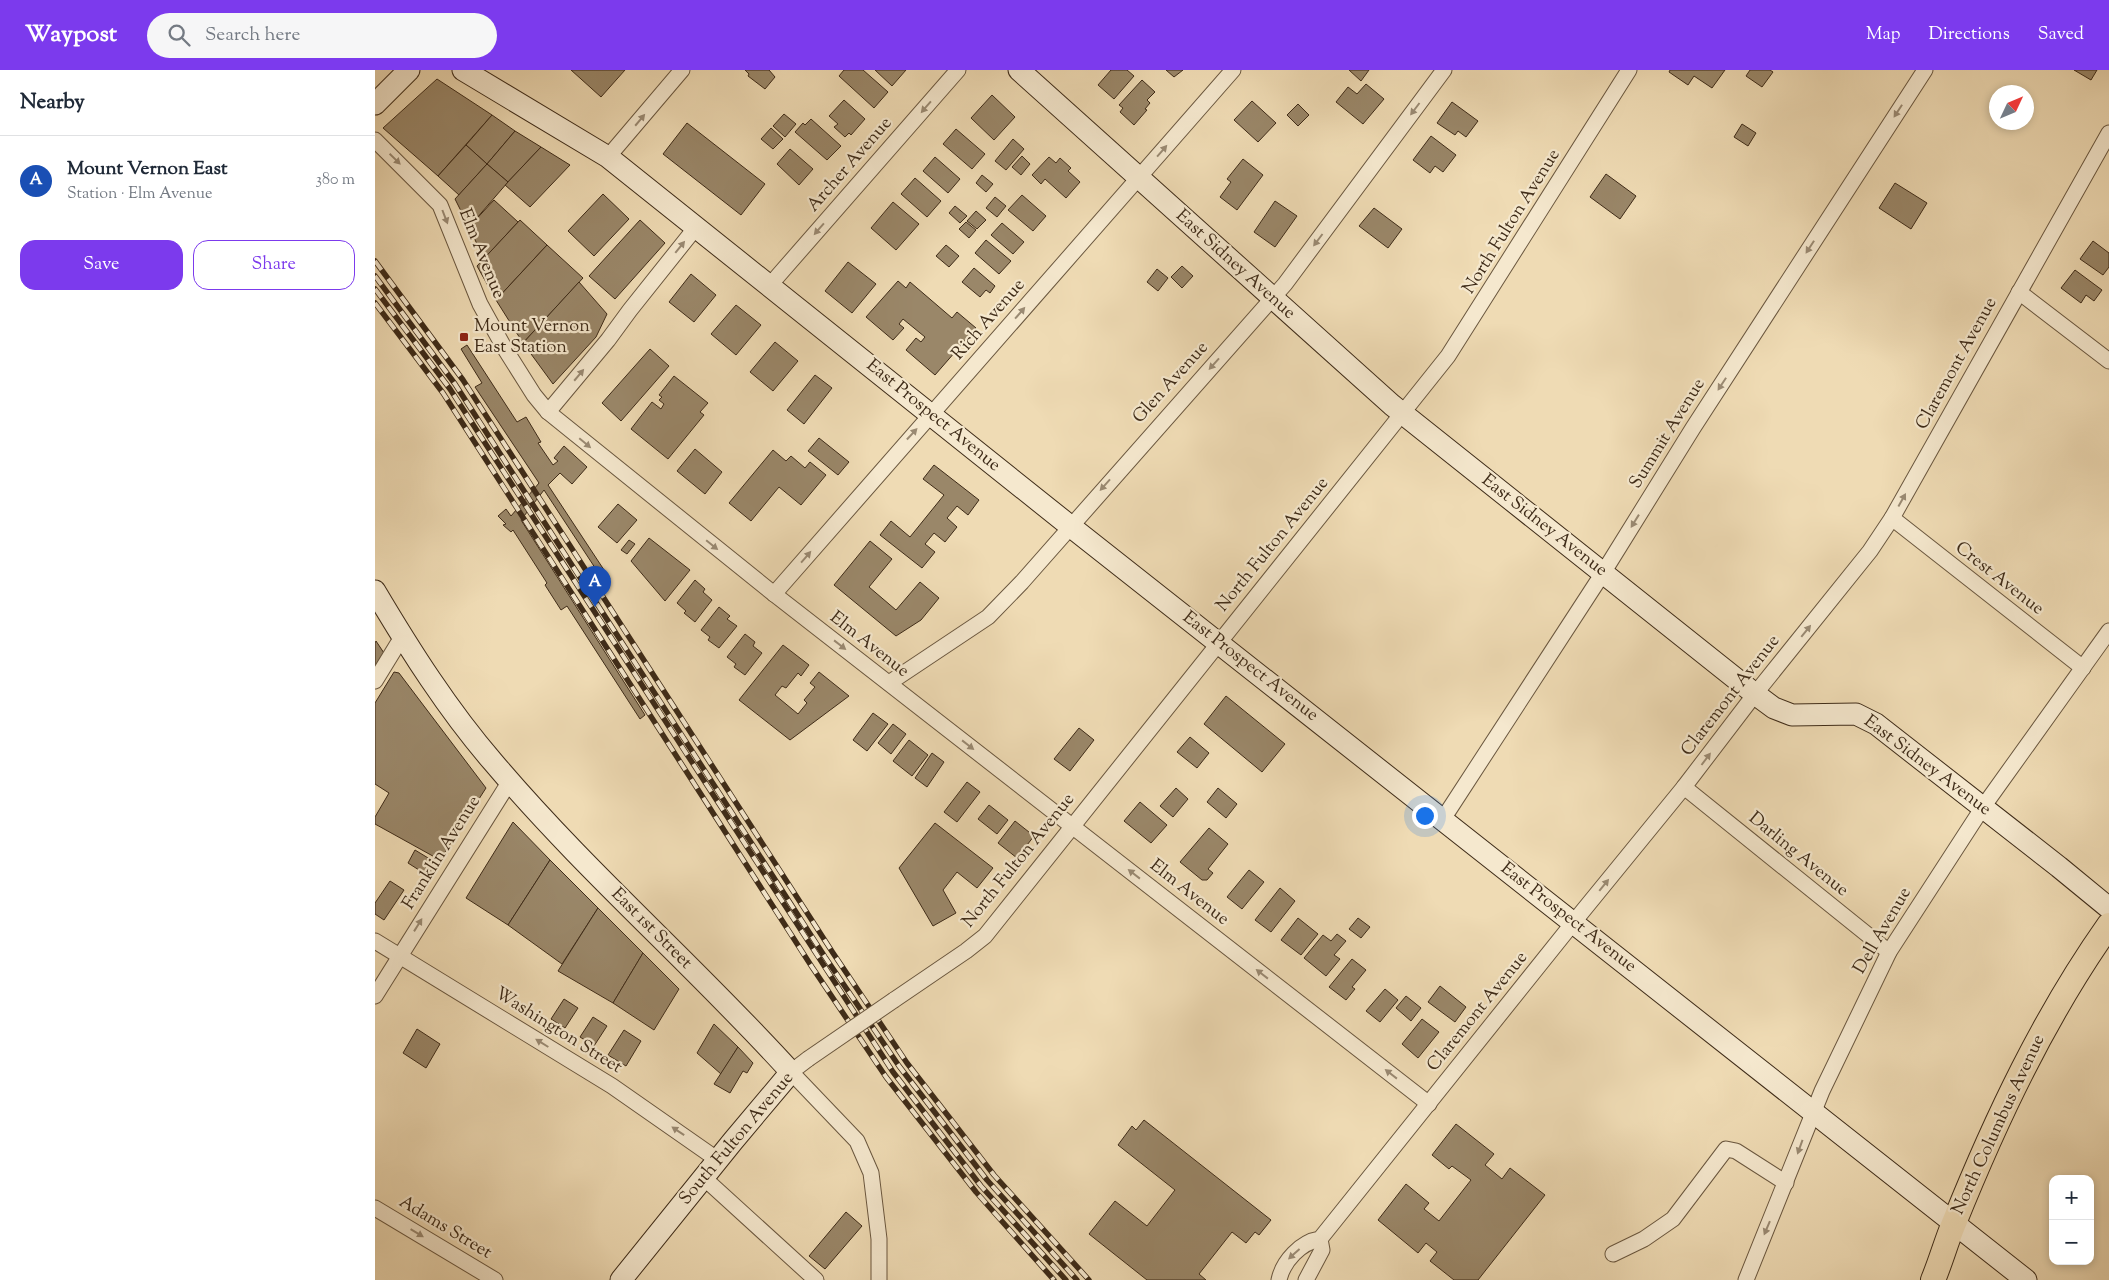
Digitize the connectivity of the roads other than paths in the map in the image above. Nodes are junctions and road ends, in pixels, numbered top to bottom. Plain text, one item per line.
1 (387, 70) edge
2 (409, 70) edge
3 (463, 70) edge
4 (683, 70) edge
5 (958, 70) edge
6 (1019, 70) edge
7 (1233, 70) edge
8 (1444, 70) edge
9 (1629, 70) edge
10 (1925, 70) edge
11 (380, 99) edge
12 (2108, 138) edge
13 (375, 140) edge
14 (609, 157) junction
15 (1138, 178) junction
16 (697, 226) junction
17 (770, 285) junction
18 (2019, 292) junction
19 (1273, 298) junction
20 (2109, 361) edge
21 (548, 412) junction
22 (1402, 413) junction
23 (931, 414) junction
24 (1892, 518) junction
25 (1070, 526) junction
26 (1603, 573) junction
27 (375, 591) edge
28 (774, 594) junction
29 (2109, 631) edge
30 (402, 637) junction
31 (1218, 643) junction
32 (2083, 668) junction
33 (375, 681) edge
34 (889, 684) junction
35 (1755, 694) junction
36 (510, 781) junction
37 (1685, 787) junction
38 (1983, 807) junction
39 (1443, 819) junction
40 (1072, 826) junction
41 (2109, 908) edge
42 (1573, 923) junction
43 (2109, 926) edge
44 (375, 941) edge
45 (1889, 952) junction
46 (399, 955) junction
47 (375, 996) edge
48 (870, 1016) joint
49 (791, 1072) junction
50 (1429, 1104) junction
51 (1813, 1111) junction
52 (718, 1160) junction
53 (704, 1178) junction
54 (1786, 1183) junction
55 (375, 1208) edge
56 (1954, 1223) junction
57 (1321, 1240) junction
58 (1613, 1254) dead end
59 (495, 1280) edge
60 (621, 1280) edge
61 (816, 1280) edge
62 (879, 1280) edge
63 (1279, 1280) edge
64 (1306, 1280) edge
65 (1746, 1280) edge
66 (1933, 1280) edge
67 (2026, 1280) edge

1 - 11 street
2 - 11 street
3 - 14 street, East Prospect Avenue
14 -> 4 street
5 -> 17 street, Archer Avenue
6 - 15 street, East Sidney Avenue
15 -> 7 street, Rich Avenue
8 -> 19 street, Glen Avenue
9 - 22 street, North Fulton Avenue
10 -> 26 street, Summit Avenue
12 - 18 street, Claremont Avenue
13 -> 21 street, Elm Avenue
14 - 16 street, East Prospect Avenue
15 - 19 street, East Sidney Avenue
23 -> 15 street, Rich Avenue
16 - 17 street, East Prospect Avenue
21 -> 16 street
17 - 23 street, East Prospect Avenue
18 - 20 street
24 -> 18 street, Claremont Avenue
19 - 22 street, East Sidney Avenue
19 -> 25 street, Glen Avenue
21 -> 28 street, Elm Avenue
22 - 26 street, East Sidney Avenue
22 - 31 street, North Fulton Avenue
23 - 25 street, East Prospect Avenue
28 -> 23 street, Rich Avenue
24 - 32 street, Crest Avenue
35 -> 24 street, Claremont Avenue
25 - 31 street, East Prospect Avenue
25 - 34 street, Glen Avenue
26 - 35 street, East Sidney Avenue
26 - 39 street, Summit Avenue
27 - 30 street, East 1st Street
28 -> 34 street, Elm Avenue
29 - 32 street, Dell Avenue
30 - 33 street
30 - 36 street, East 1st Street
31 - 39 street, East Prospect Avenue
31 - 40 street, North Fulton Avenue
32 - 38 street, Dell Avenue
34 -> 40 street, Elm Avenue
37 -> 35 street, Claremont Avenue
35 - 38 street, East Sidney Avenue
46 -> 36 street, Franklin Avenue
36 - 49 street, East 1st Street
42 -> 37 street, Claremont Avenue
37 - 45 street, Darling Avenue
38 - 41 street, East Sidney Avenue
38 - 45 street, Dell Avenue
39 - 42 street, East Prospect Avenue
40 - 48 street, North Fulton Avenue, bridge
50 -> 40 street, Elm Avenue
42 - 50 street, Claremont Avenue
42 - 51 street, East Prospect Avenue
43 - 56 main road, North Columbus Avenue
44 - 46 street, Washington Street
45 - 51 street, Dell Avenue
46 - 47 street, Franklin Avenue
52 -> 46 street, Washington Street
48 - 49 street, South Fulton Avenue, bridge
49 - 52 street, South Fulton Avenue
49 - 62 street, East 1st Street
50 - 57 street, Claremont Avenue
51 -> 54 street, Dell Avenue
51 - 56 street, East Prospect Avenue
52 - 53 street, South Fulton Avenue
53 - 60 street, South Fulton Avenue
53 - 61 street
54 - 58 street
54 -> 65 street, Dell Avenue
55 -> 59 street, Adams Street
56 - 66 main road, North Columbus Avenue
56 - 67 street, East Prospect Avenue
57 -> 63 street, Claremont Avenue
57 - 64 street, Claremont Avenue

